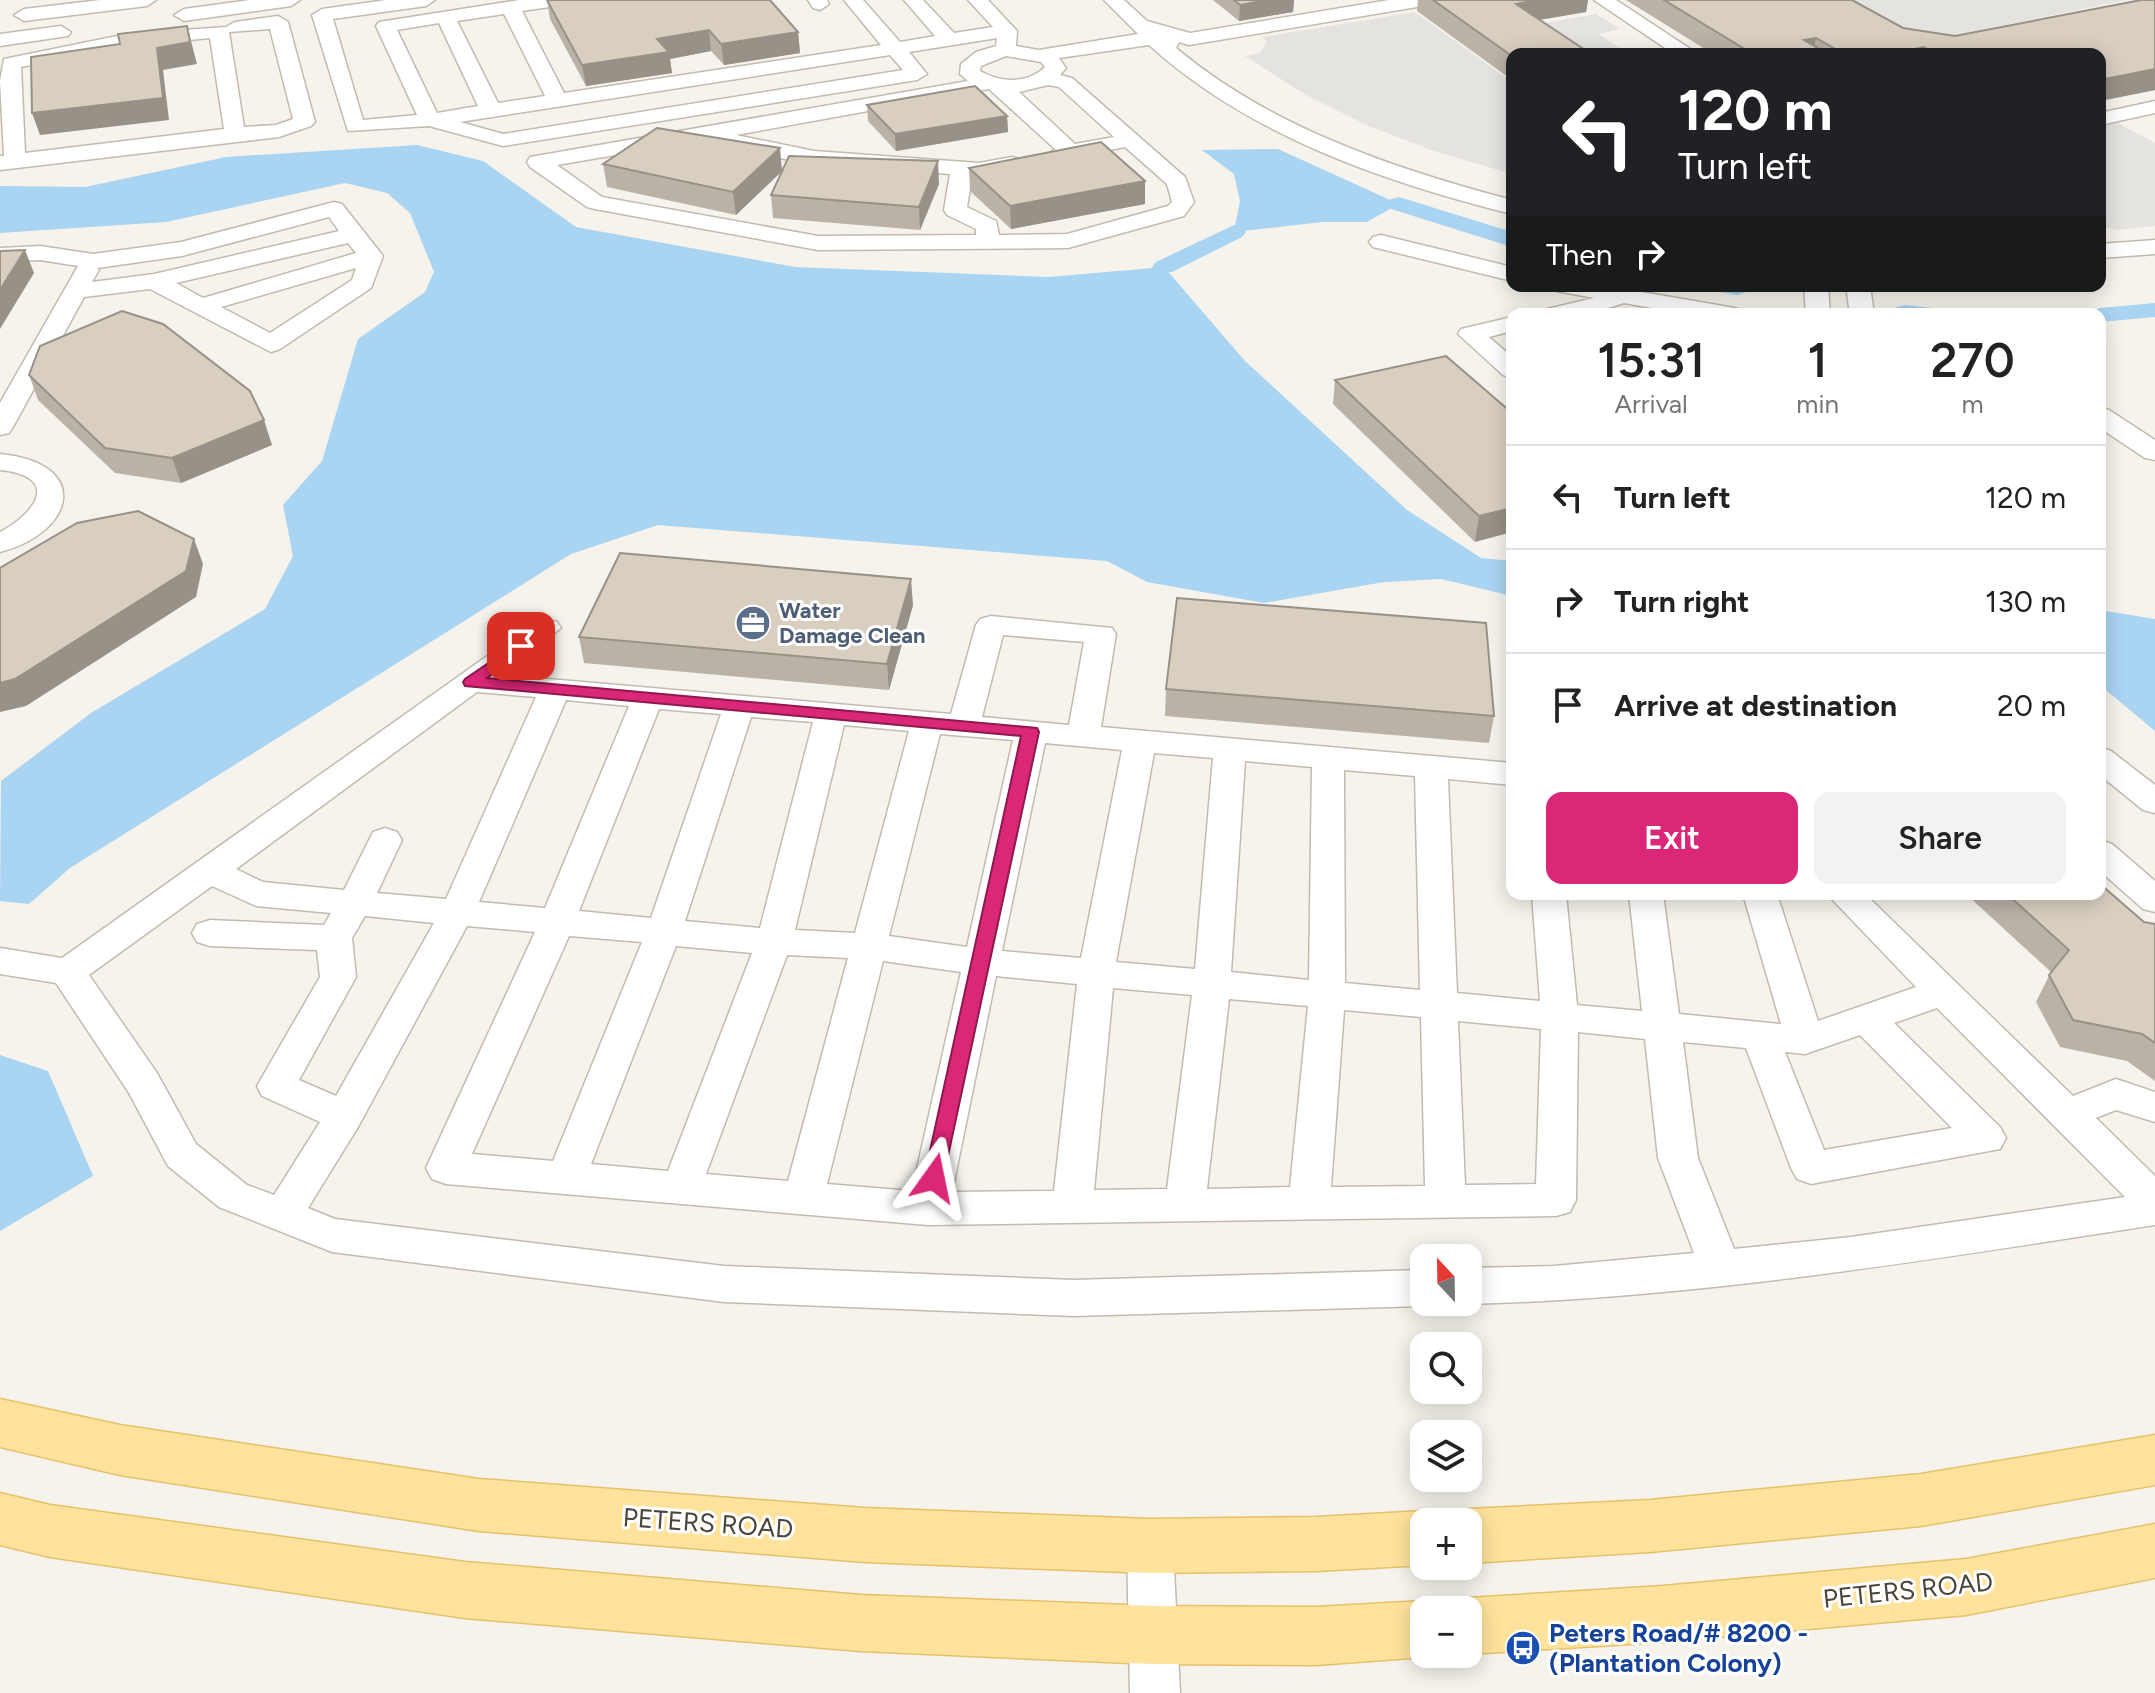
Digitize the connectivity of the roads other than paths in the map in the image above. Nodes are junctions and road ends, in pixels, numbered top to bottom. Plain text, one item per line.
1 (147, 0) edge
2 (291, 0) edge
3 (426, 0) edge
4 (557, 0) edge
5 (853, 0) edge
6 (913, 0) edge
7 (977, 0) edge
8 (1113, 0) edge
9 (1423, 0) edge
10 (1603, 0) edge
11 (95, 3) edge
12 (1371, 5) edge
13 (510, 7) junction
14 (446, 17) junction
15 (1408, 26) dead end
16 (219, 31) junction
17 (1155, 31) junction
18 (4, 39) edge
19 (949, 40) junction
20 (1006, 40) junction
21 (1197, 47) junction
22 (1679, 48) edge
23 (895, 49) junction
24 (5, 64) edge
25 (1048, 67) junction
26 (992, 85) junction
27 (6, 86) edge
28 (558, 102) junction
29 (2155, 107) edge
30 (6, 111) edge
31 (491, 111) junction
32 (827, 112) junction
33 (2110, 117) edge
34 (430, 120) junction
35 (2143, 128) dead end
36 (720, 131) junction
37 (235, 134) junction
38 (7, 135) edge
39 (1130, 140) junction
40 (1071, 152) junction
41 (8, 162) edge
42 (866, 162) junction
43 (962, 169) junction
44 (1506, 188) edge
45 (1506, 205) edge
46 (356, 234) junction
47 (987, 242) junction
48 (1381, 242) dead end
49 (2155, 247) edge
50 (2106, 253) edge
51 (0, 255) edge
52 (2106, 255) edge
53 (371, 256) junction
54 (93, 261) junction
55 (2155, 267) edge
56 (1506, 273) edge
57 (154, 281) junction
58 (76, 291) junction
59 (1596, 292) edge
60 (1626, 298) junction
61 (200, 306) junction
62 (1582, 308) edge
63 (1690, 308) edge
64 (1506, 325) edge
65 (1506, 365) edge
66 (2106, 420) edge
67 (0, 427) edge
68 (2155, 452) edge
69 (0, 462) edge
70 (0, 543) edge
71 (546, 628) dead end
72 (471, 682) junction
73 (555, 690) junction
74 (648, 698) junction
75 (739, 706) junction
76 (831, 714) junction
77 (927, 723) junction
78 (964, 726) junction
79 (1031, 732) junction
80 (1083, 737) junction
81 (1140, 741) junction
82 (1230, 750) junction
83 (1328, 758) junction
84 (2106, 763) edge
85 (1431, 767) junction
86 (1506, 773) edge
87 (2155, 802) edge
88 (385, 840) dead end
89 (2106, 857) edge
90 (210, 870) junction
91 (1550, 900) edge
92 (1647, 900) edge
93 (1762, 900) edge
94 (1850, 900) edge
95 (2155, 900) edge
96 (355, 903) junction
97 (457, 913) junction
98 (557, 922) junction
99 (664, 932) junction
100 (210, 933) dead end
101 (334, 938) junction
102 (774, 942) junction
103 (868, 946) junction
104 (0, 961) edge
105 (982, 962) junction
106 (68, 972) junction
107 (1096, 973) junction
108 (1212, 984) junction
109 (1943, 992) junction
110 (1327, 995) junction
111 (1437, 1005) junction
112 (1560, 1017) junction
113 (1866, 1019) junction
114 (1662, 1027) junction
115 (1760, 1036) junction
116 (1805, 1040) junction
117 (2155, 1107) edge
118 (2067, 1114) junction
119 (344, 1116) junction
120 (566, 1178) junction
121 (681, 1188) junction
122 (803, 1198) junction
123 (2155, 1201) edge
124 (1446, 1202) junction
125 (1309, 1204) junction
126 (1185, 1205) junction
127 (1072, 1207) junction
128 (928, 1209) junction
129 (2155, 1209) edge
130 (282, 1216) junction
131 (1720, 1267) junction
132 (1482, 1286) edge
133 (1410, 1288) edge
134 (0, 1423) edge
135 (2155, 1460) edge
136 (0, 1519) edge
137 (1482, 1535) edge
138 (1410, 1539) edge
139 (1150, 1546) junction
140 (2155, 1551) edge
141 (1482, 1625) edge
142 (1410, 1630) edge
143 (1153, 1635) junction
144 (1155, 1693) edge

1 - 11 street
2 - 18 street
3 - 34 street
4 - 13 street
5 - 23 street
6 - 19 street
7 - 20 street
8 - 17 street
9 - 12 street
10 - 22 street
11 - 18 street
12 - 15 street
12 - 21 street
13 - 14 street
13 - 28 street
14 - 31 street
14 - 34 street
16 - 24 street
16 - 37 street
16 - 37 street
17 - 21 street
17 - 21 street
17 - 25 street
17 - 45 street
18 - 24 street
19 - 20 street
19 - 23 street
20 - 25 street
20 - 26 street
21 - 44 street
23 - 28 street
23 - 34 street
24 - 27 street
25 - 26 street
25 - 39 street
26 - 32 street
26 - 40 street
27 - 30 street
28 - 31 street
29 - 33 street
30 - 38 street
31 - 34 street
32 - 36 street
32 - 42 street
33 - 35 street
36 - 42 street
36 - 47 street
37 - 41 street
38 - 41 street
39 - 40 street
39 - 47 street
40 - 43 street
42 - 43 street
43 - 47 street
46 - 53 street
46 - 54 street
46 - 57 street
48 - 56 street
49 - 50 street
51 - 54 street
52 - 55 street
53 - 61 street
53 - 61 street
54 - 58 street
57 - 58 street
57 - 61 street
58 - 67 street
59 - 60 street
60 - 62 street
60 - 63 street
64 - 65 street
66 - 68 street
69 - 70 street
71 - 72 street
72 - 73 street
72 - 90 street
73 - 74 street
73 - 97 street
74 - 75 street
74 - 98 street
75 - 76 street
75 - 99 street
76 - 77 street
76 - 102 street
77 - 78 street
77 - 103 street
78 - 79 street
78 - 80 street
79 - 80 street
79 - 105 street
80 - 81 street
81 - 82 street
81 - 107 street
82 - 83 street
82 - 108 street
83 - 85 street
83 - 110 street
84 - 87 street
85 - 86 street
85 - 111 street
88 - 96 street
89 - 95 street
90 - 96 street
90 - 106 street
91 - 112 street
92 - 114 street
93 - 116 street
94 - 109 street
96 - 97 street
96 - 101 street
97 - 98 street
97 - 119 street
98 - 99 street
98 - 120 street
99 - 102 street
99 - 120 street
100 - 101 street
101 - 119 street
102 - 103 street
102 - 121 street
103 - 105 street
103 - 122 street
104 - 106 street
105 - 107 street
105 - 128 street
106 - 130 street
107 - 108 street
107 - 127 street
108 - 110 street
108 - 126 street
109 - 113 street
109 - 118 street
110 - 111 street
110 - 125 street
111 - 112 street
111 - 124 street
112 - 114 street
112 - 124 street
113 - 115 street
113 - 116 street
114 - 115 street
114 - 131 street
115 - 116 street
117 - 118 street
118 - 123 street
119 - 130 street
120 - 121 street
121 - 122 street
122 - 128 street
124 - 125 street
125 - 126 street
126 - 127 street
127 - 128 street
129 - 131 street
130 - 133 street
131 - 132 street
134 - 139 main road, PETERS ROAD
135 - 137 main road
136 - 143 main road
138 - 139 main road, PETERS ROAD
139 - 143 street
140 - 141 main road, PETERS ROAD
142 - 143 main road
143 - 144 street

